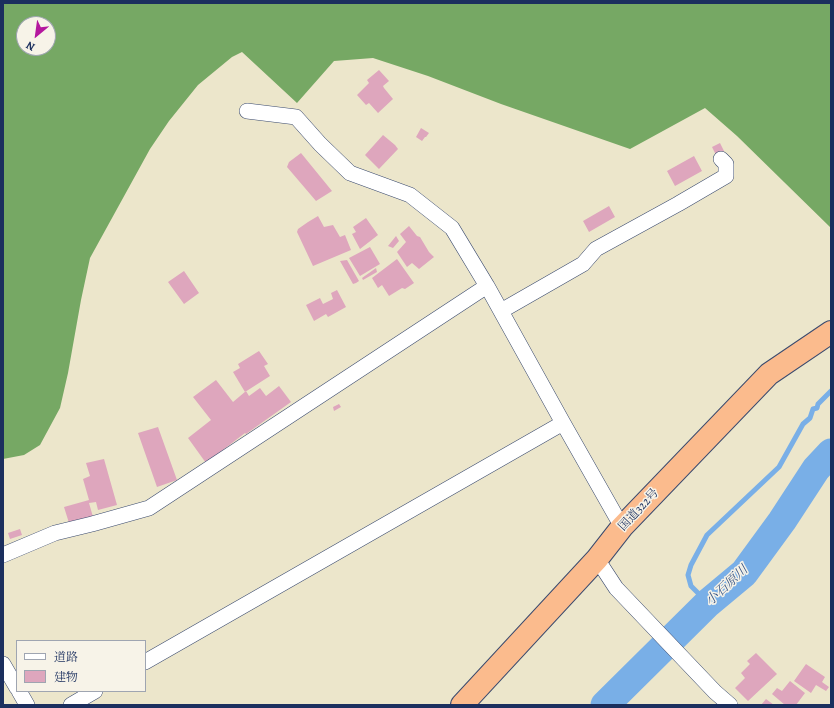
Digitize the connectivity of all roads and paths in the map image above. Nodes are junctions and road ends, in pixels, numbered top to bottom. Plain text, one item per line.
1 (247, 111) dead end
2 (721, 159) dead end
3 (487, 286) junction
4 (501, 311) junction
5 (831, 332) edge
6 (563, 423) junction
7 (622, 527) junction
8 (3, 555) edge
9 (597, 559) junction
10 (146, 661) edge
11 (3, 664) edge
12 (16, 686) edge
13 (20, 692) edge
14 (93, 692) edge
15 (27, 705) edge
16 (71, 705) edge
17 (462, 705) edge
18 (730, 705) edge

1 - 3 street
2 - 4 street
3 - 4 street
3 - 8 street
4 - 6 street
5 - 7 highway, 国道322号
6 - 7 street
6 - 10 street
7 - 9 highway, 国道322号
9 - 17 highway, 国道322号
9 - 18 street
11 - 12 street
13 - 15 street
14 - 16 street

